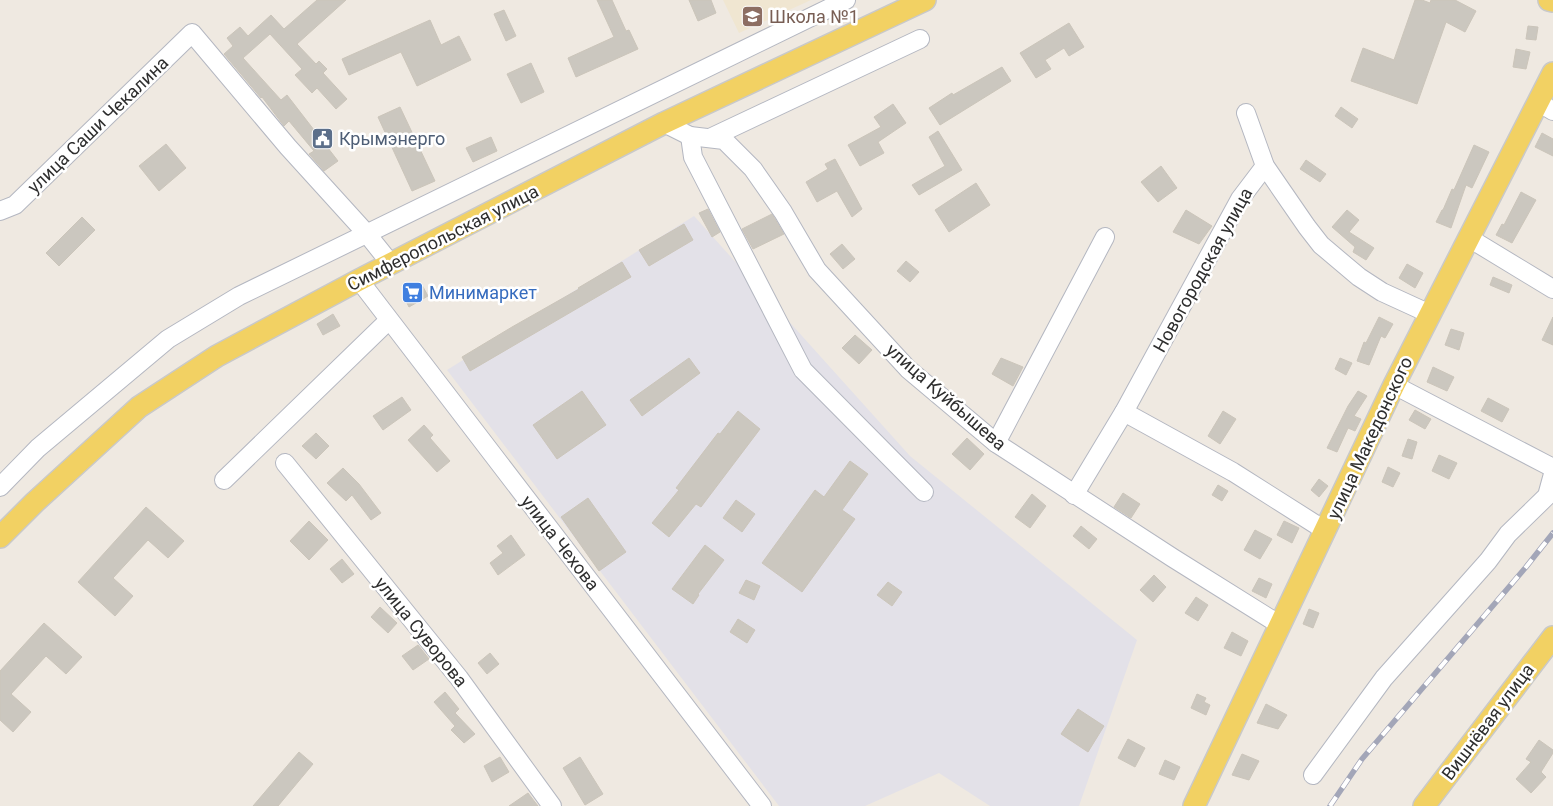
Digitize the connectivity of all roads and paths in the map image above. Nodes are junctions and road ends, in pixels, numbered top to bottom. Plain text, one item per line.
1 (846, 0) edge
2 (925, 0) edge
3 (1549, 0) edge
4 (1553, 1) edge
5 (920, 39) dead end
6 (1553, 73) edge
7 (1545, 107) edge
8 (1246, 113) dead end
9 (664, 123) junction
10 (690, 136) junction
11 (710, 138) junction
12 (1265, 166) junction
13 (0, 211) edge
14 (366, 234) junction
15 (1105, 237) dead end
16 (1469, 238) junction
17 (391, 264) junction
18 (359, 280) junction
19 (1553, 288) edge
20 (1430, 314) junction
21 (389, 320) junction
22 (1394, 385) junction
23 (1124, 412) junction
24 (996, 443) junction
25 (285, 463) dead end
26 (1553, 468) edge
27 (1553, 474) edge
28 (224, 480) dead end
29 (0, 487) edge
30 (924, 492) dead end
31 (1074, 495) junction
32 (1326, 531) junction
33 (0, 537) edge
34 (1280, 625) junction
35 (1553, 637) edge
36 (1313, 775) dead end
37 (552, 806) edge
38 (762, 806) edge
39 (1194, 806) edge
40 (1424, 806) edge

1 - 14 street
2 - 9 main road, Симферопольская улица
3 - 4 main road
5 - 11 street
6 - 7 main road, улица Македонского
7 - 16 main road, улица Македонского
8 - 12 street
9 - 10 street, улица Куйбышева
9 - 17 main road, Симферопольская улица
10 - 11 street, улица Куйбышева
10 - 30 street
11 - 24 street, улица Куйбышева
12 - 20 street, Новогородская улица
12 - 23 street, Новогородская улица
13 - 14 street, улица Саши Чекалина
14 - 17 street
14 - 29 street
15 - 24 street
16 - 19 street
16 - 20 main road, улица Македонского
17 - 18 main road, Симферопольская улица
18 - 21 street, улица Чехова
18 - 33 main road, Симферопольская улица
20 - 22 main road, улица Македонского
21 - 28 street
21 - 38 street, улица Чехова
22 - 26 street
22 - 32 main road, улица Македонского
23 - 31 street, Новогородская улица
23 - 32 street
24 - 31 street, улица Куйбышева
25 - 37 street, улица Суворова
27 - 36 street
31 - 34 street, улица Куйбышева
32 - 34 main road, улица Македонского
34 - 39 main road, улица Македонского
35 - 40 main road, Вишнёвая улица

